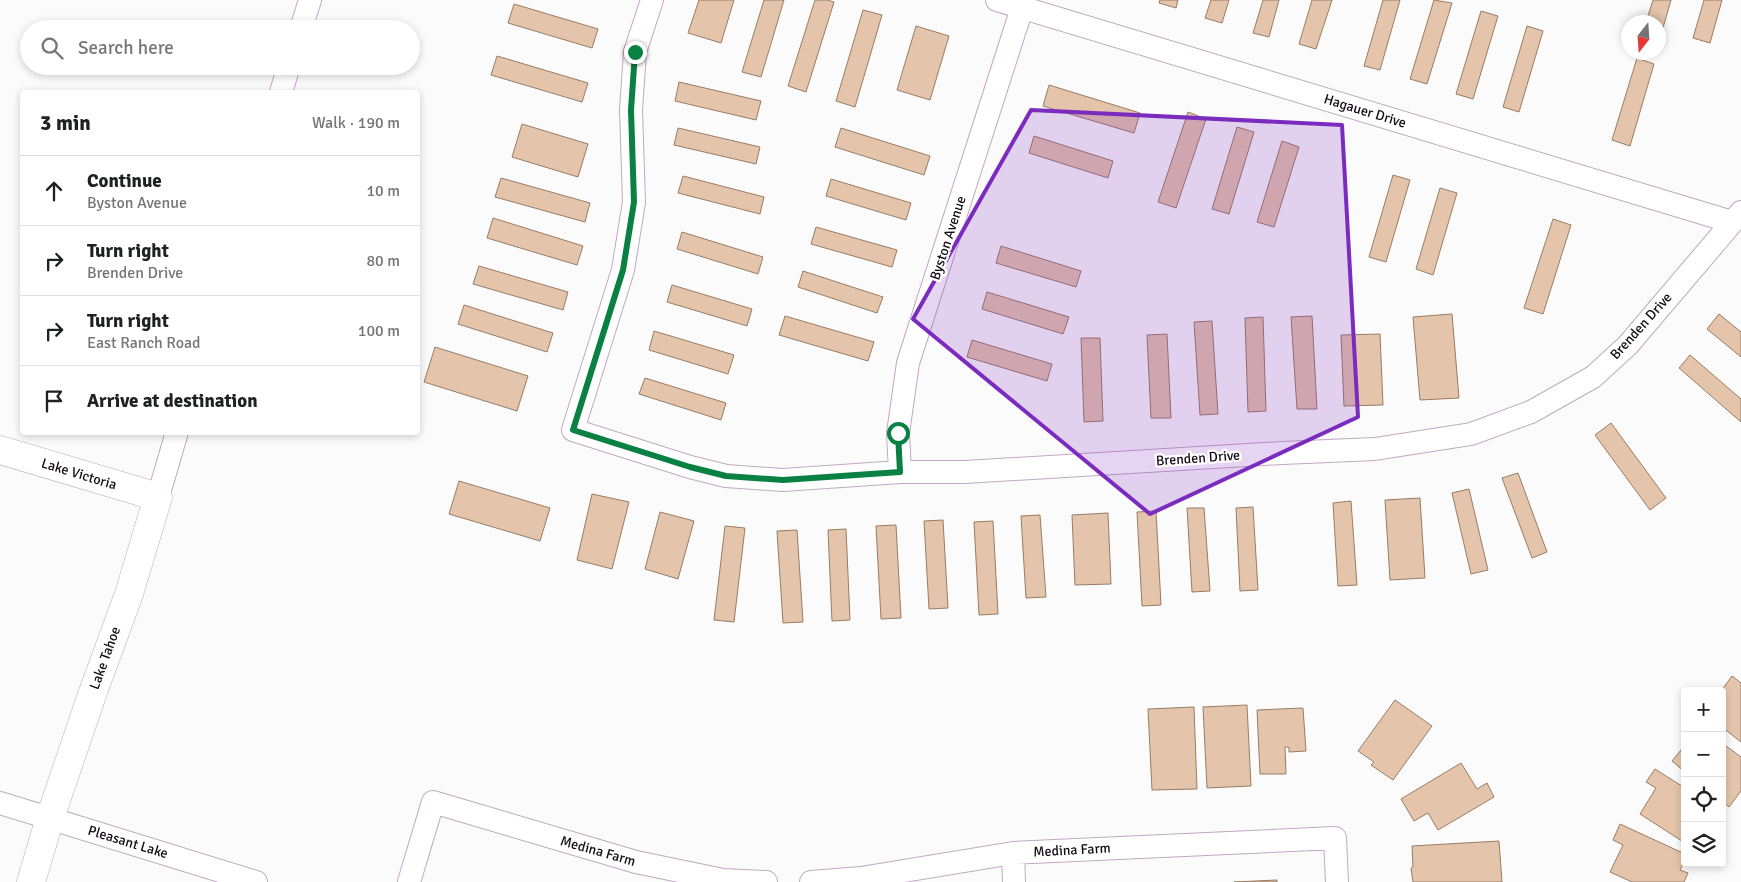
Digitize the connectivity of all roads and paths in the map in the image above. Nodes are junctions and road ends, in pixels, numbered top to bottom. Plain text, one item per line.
1 (310, 0) edge
2 (652, 0) edge
3 (997, 0) edge
4 (1022, 8) junction
5 (304, 20) edge
6 (287, 75) edge
7 (283, 90) edge
8 (1736, 217) edge
9 (176, 435) edge
10 (0, 450) edge
11 (900, 472) junction
12 (158, 497) junction
13 (0, 803) edge
14 (50, 818) junction
15 (1013, 853) junction
16 (31, 882) edge
17 (256, 882) edge
18 (408, 882) edge
19 (766, 882) edge
20 (811, 882) edge
21 (1014, 882) edge
22 (1337, 882) edge

1 - 5 street
2 - 11 street, Brenden Drive
3 - 4 street, Hagauer Drive
4 - 8 street, Hagauer Drive
4 - 11 street, Byston Avenue
6 - 7 street
8 - 11 street, Brenden Drive
9 - 12 street, Lake Tahoe
10 - 12 street, Lake Victoria
12 - 14 street, Lake Tahoe
13 - 14 street, Pleasant Lake
14 - 16 street, Lake Tahoe
14 - 17 street, Pleasant Lake
15 - 20 street, Medina Farm
15 - 21 street
15 - 22 street, Medina Farm
18 - 19 street, Medina Farm

